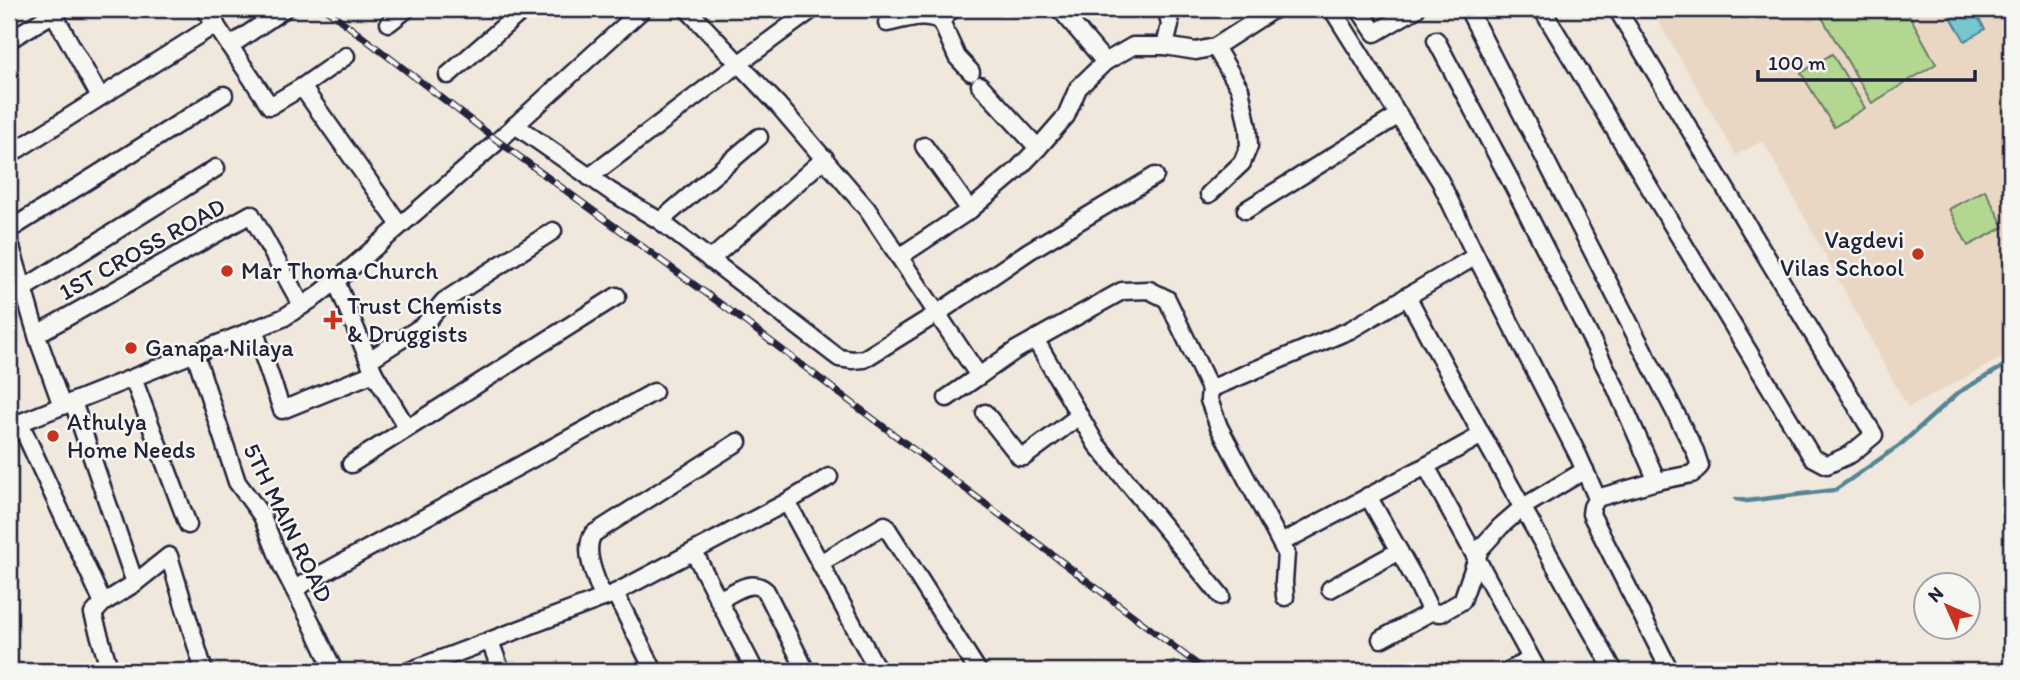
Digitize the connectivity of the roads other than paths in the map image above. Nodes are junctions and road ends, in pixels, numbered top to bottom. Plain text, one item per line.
1 (205, 9) edge
2 (407, 9) edge
3 (524, 9) edge
4 (643, 9) edge
5 (687, 9) edge
6 (813, 9) edge
7 (1060, 9) edge
8 (1167, 9) edge
9 (1274, 9) edge
10 (1334, 9) edge
11 (1416, 9) edge
12 (1468, 9) edge
13 (1542, 9) edge
14 (1617, 9) edge
15 (55, 10) edge
16 (282, 10) edge
17 (947, 15) edge
18 (1363, 15) edge
19 (389, 23) dead end
20 (887, 23) dead end
21 (216, 24) junction
22 (1348, 33) junction
23 (9, 40) edge
24 (1436, 40) dead end
25 (230, 46) junction
26 (1165, 46) junction
27 (1215, 47) junction
28 (346, 56) dead end
29 (1105, 62) junction
30 (738, 65) junction
31 (448, 75) dead end
32 (302, 87) junction
33 (225, 95) dead end
34 (100, 97) junction
35 (1399, 115) junction
36 (515, 125) junction
37 (759, 137) dead end
38 (924, 146) dead end
39 (1038, 148) junction
40 (9, 155) edge
41 (825, 158) junction
42 (216, 168) dead end
43 (1155, 176) dead end
44 (590, 177) junction
45 (1209, 194) dead end
46 (970, 210) junction
47 (1246, 210) dead end
48 (660, 221) junction
49 (400, 225) junction
50 (9, 230) edge
51 (553, 231) dead end
52 (9, 240) edge
53 (1476, 256) junction
54 (899, 257) junction
55 (710, 260) junction
56 (336, 281) junction
57 (23, 289) junction
58 (617, 296) dead end
59 (1407, 296) junction
60 (302, 306) junction
61 (938, 313) junction
62 (254, 329) junction
63 (37, 334) junction
64 (1035, 339) junction
65 (195, 353) junction
66 (371, 366) junction
67 (979, 376) junction
68 (133, 378) junction
69 (1210, 389) junction
70 (654, 392) dead end
71 (947, 398) dead end
72 (67, 404) junction
73 (985, 413) dead end
74 (1079, 416) junction
75 (14, 425) edge
76 (407, 428) junction
77 (1482, 435) junction
78 (738, 442) dead end
79 (351, 464) dead end
80 (1426, 466) junction
81 (1585, 470) junction
82 (829, 477) dead end
83 (1657, 481) junction
84 (1368, 496) junction
85 (1597, 498) junction
86 (786, 502) junction
87 (1523, 507) junction
88 (188, 525) dead end
89 (1282, 543) junction
90 (1399, 551) junction
91 (694, 552) junction
92 (1477, 558) junction
93 (820, 563) junction
94 (135, 583) junction
95 (294, 589) junction
96 (1330, 589) dead end
97 (609, 596) junction
98 (1222, 596) dead end
99 (1285, 597) dead end
100 (719, 600) junction
101 (103, 603) junction
102 (1431, 612) junction
103 (1381, 639) dead end
104 (490, 641) junction
105 (1535, 665) edge
106 (110, 671) edge
107 (204, 671) edge
108 (334, 671) edge
109 (409, 671) edge
110 (501, 671) edge
111 (654, 671) edge
112 (755, 671) edge
113 (806, 671) edge
114 (878, 671) edge
115 (978, 671) edge
116 (1508, 671) edge
117 (1614, 671) edge
118 (1670, 671) edge

1 - 21 street
2 - 19 street
3 - 31 street
4 - 36 street
5 - 30 street
6 - 30 street
7 - 29 street
8 - 26 street
9 - 27 street
10 - 22 street
11 - 18 street
12 - 83 street
13 - 14 street
15 - 23 street
15 - 34 street
16 - 25 street
17 - 20 street
17 - 39 street
18 - 22 street
21 - 25 street
21 - 34 street
22 - 35 street
24 - 83 street
25 - 32 street
26 - 27 street
26 - 29 street
27 - 45 street
28 - 32 street
29 - 39 street
30 - 41 street
30 - 44 street
32 - 49 street
33 - 50 street
34 - 40 street
35 - 47 street
35 - 53 street
36 - 44 street
36 - 49 street
37 - 48 street
38 - 46 street
39 - 46 street
41 - 54 street
41 - 55 street
42 - 57 street
43 - 61 street
44 - 48 street
46 - 54 street
48 - 55 street
49 - 56 street
51 - 66 street
52 - 57 street
53 - 59 street
53 - 81 street
54 - 61 street
55 - 61 street
56 - 60 street
56 - 66 street
57 - 63 street
58 - 76 street
59 - 69 street
59 - 77 street
60 - 62 street
60 - 63 street, 1ST CROSS ROAD
61 - 67 street
62 - 65 street
62 - 66 street
63 - 72 street
64 - 67 street
64 - 69 street
64 - 74 street
65 - 68 street
65 - 95 street, 5TH MAIN ROAD
66 - 76 street
67 - 71 street
68 - 72 street
68 - 88 street
69 - 89 street
70 - 95 street
72 - 75 street
72 - 94 street
73 - 74 street
74 - 98 street
75 - 101 street
76 - 79 street
77 - 80 street
77 - 87 street
78 - 97 street
80 - 84 street
80 - 92 street
81 - 85 street
81 - 87 street
82 - 86 street
83 - 85 street
84 - 89 street
84 - 90 street
85 - 118 street
86 - 91 street
86 - 93 street
87 - 92 street
87 - 117 street
89 - 99 street
90 - 96 street
90 - 102 street
91 - 97 street
91 - 100 street
92 - 102 street
92 - 105 street
93 - 114 street
93 - 115 street
94 - 101 street
94 - 107 street
95 - 108 street, 5TH MAIN ROAD
97 - 104 street
97 - 111 street
100 - 112 street
100 - 113 street
101 - 106 street
102 - 103 street
104 - 109 street
104 - 110 street
105 - 116 street

